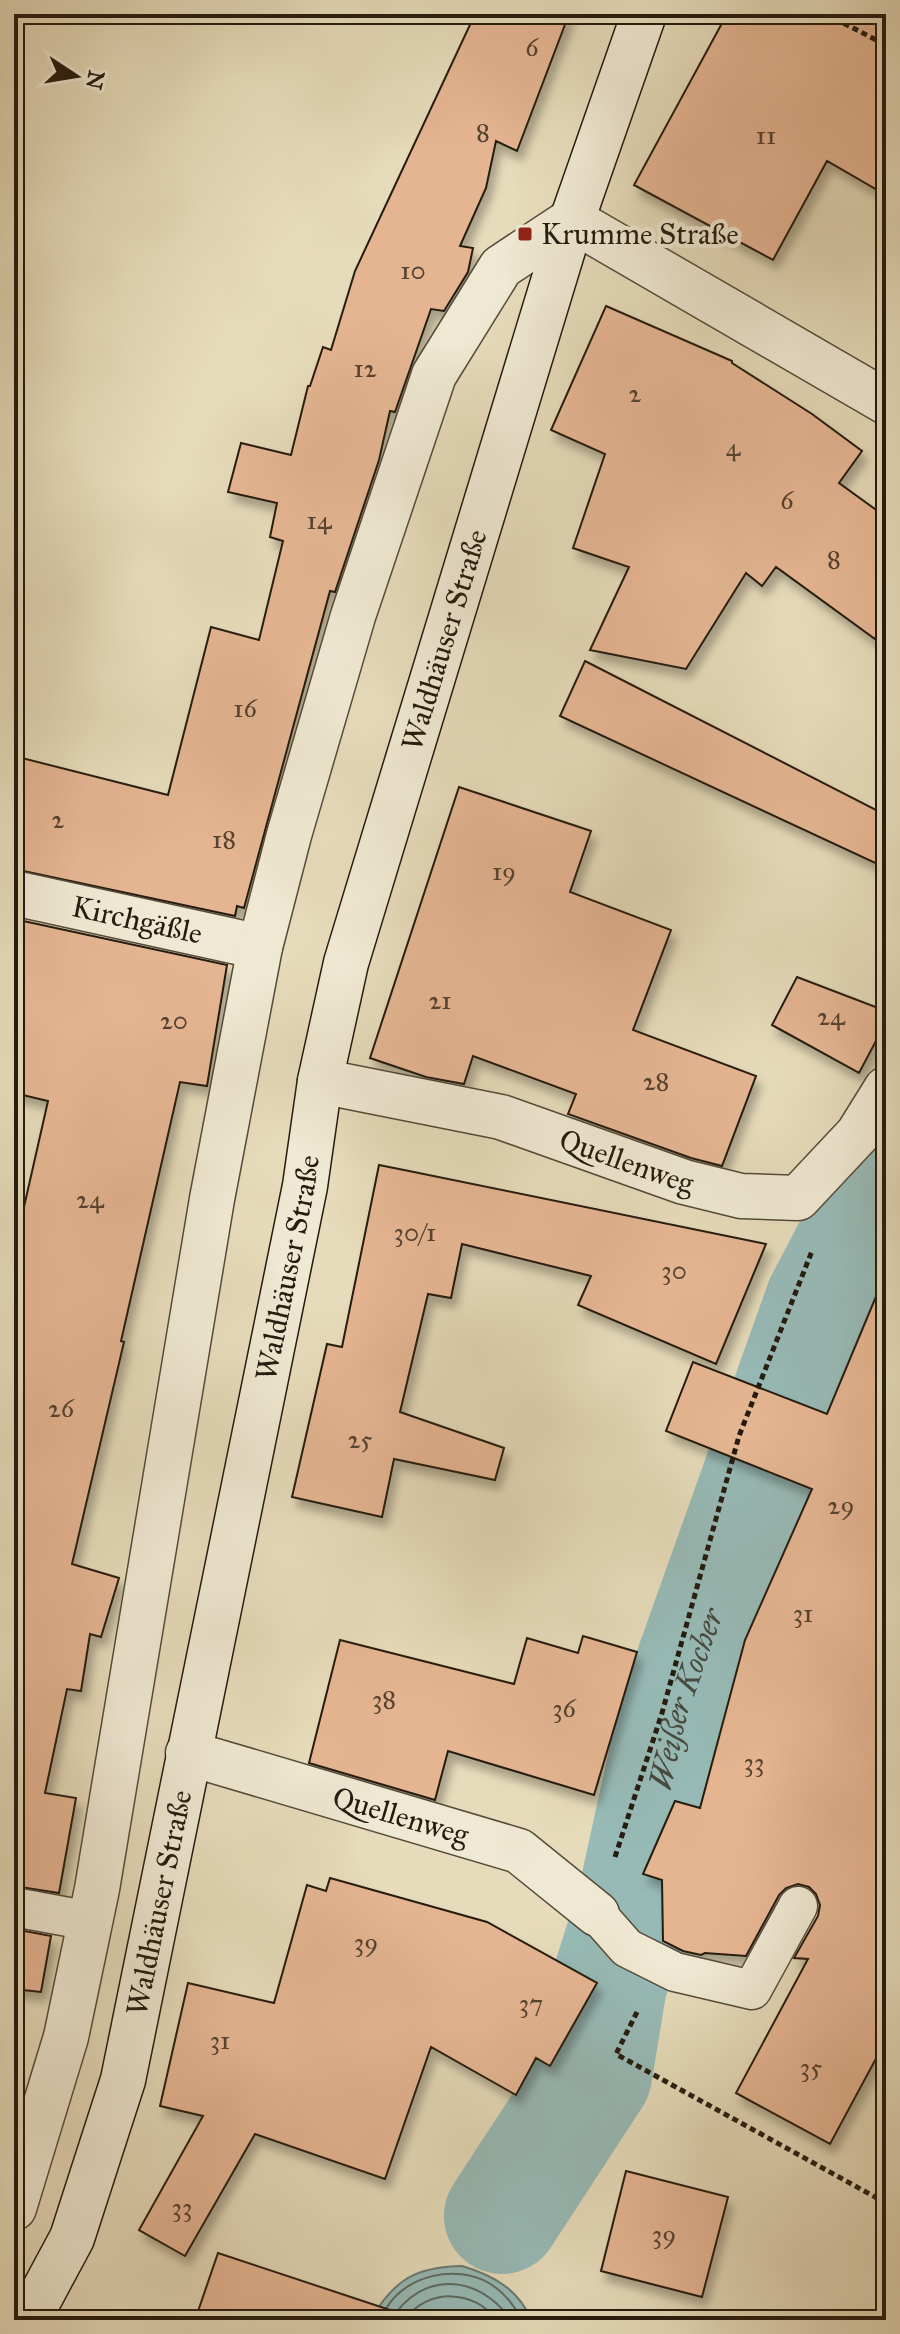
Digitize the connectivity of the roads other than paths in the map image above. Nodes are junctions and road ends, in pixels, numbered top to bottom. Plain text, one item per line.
1 (644, 14) edge
2 (572, 220) junction
3 (886, 402) edge
4 (14, 893) edge
5 (260, 947) junction
6 (320, 1081) junction
7 (886, 1089) edge
8 (188, 1753) junction
9 (798, 1906) dead end
10 (14, 1907) edge
11 (597, 1914) joint
12 (90, 1921) junction
13 (14, 2208) edge
14 (28, 2320) edge

1 - 2 street, Waldhäuser Straße
2 - 3 street
2 - 5 street, Waldhäuser Straße
2 - 6 street, Waldhäuser Straße
4 - 5 street, Kirchgäßle
5 - 12 street, Waldhäuser Straße
6 - 7 street, Quellenweg
6 - 8 street, Waldhäuser Straße
8 - 11 street, Quellenweg
8 - 14 street, Waldhäuser Straße
9 - 11 lane
10 - 12 lane
12 - 13 street, Waldhäuser Straße

